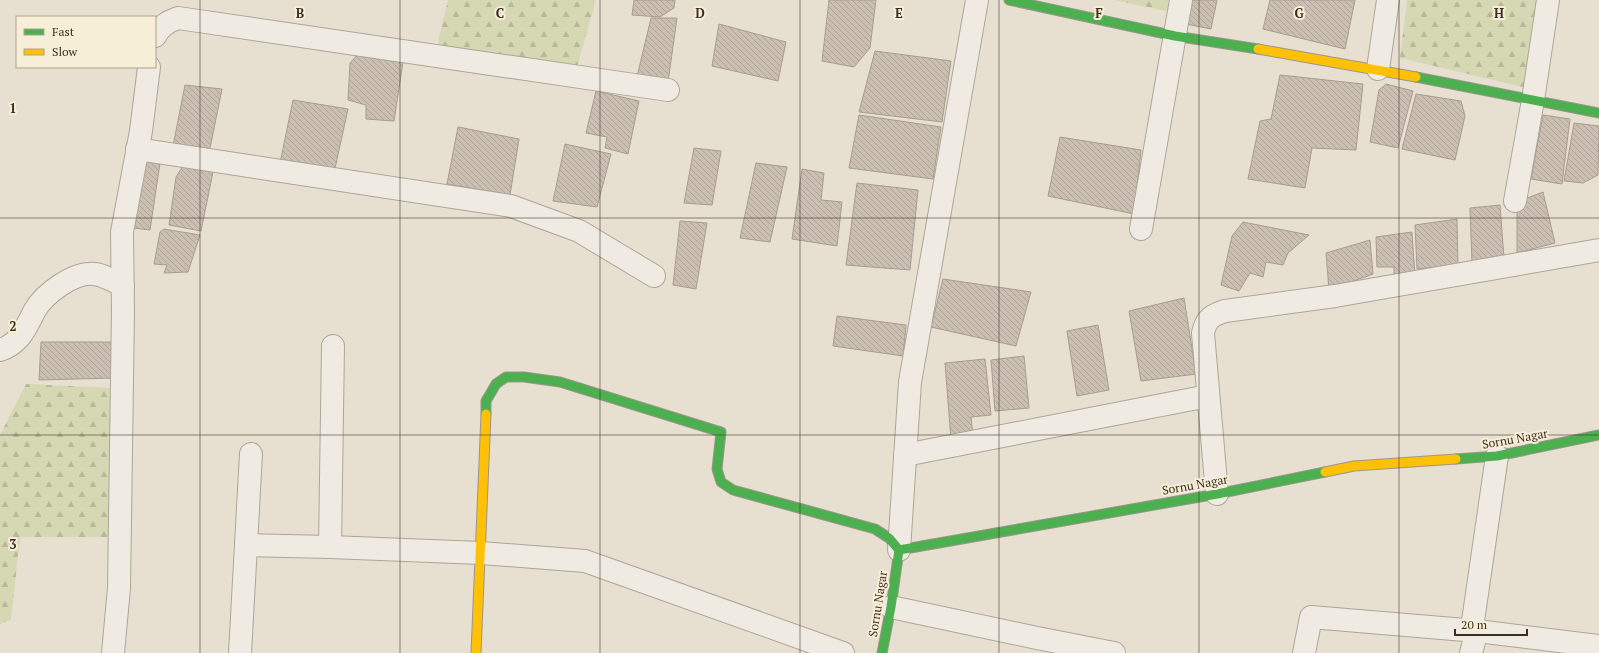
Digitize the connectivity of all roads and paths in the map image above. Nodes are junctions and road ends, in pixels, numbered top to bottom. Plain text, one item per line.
1 (977, 0) edge
2 (1009, 0) edge
3 (1181, 0) edge
4 (1388, 0) edge
5 (1548, 0) edge
6 (156, 34) edge
7 (1175, 36) junction
8 (149, 68) edge
9 (1378, 69) junction
10 (668, 90) dead end
11 (1533, 100) junction
12 (1599, 113) edge
13 (137, 149) junction
14 (1515, 201) dead end
15 (1141, 229) dead end
16 (1599, 250) edge
17 (654, 276) dead end
18 (123, 286) junction
19 (333, 346) dead end
20 (0, 350) edge
21 (1208, 396) junction
22 (1599, 435) edge
23 (251, 454) dead end
24 (905, 455) junction
25 (1497, 456) junction
26 (1217, 494) junction
27 (246, 545) junction
28 (330, 547) junction
29 (899, 550) junction
30 (481, 554) junction
31 (891, 607) junction
32 (1477, 631) junction
33 (1599, 646) edge
34 (113, 653) edge
35 (240, 653) edge
36 (476, 653) edge
37 (843, 653) edge
38 (882, 653) edge
39 (1114, 653) edge
40 (1304, 653) edge
41 (1471, 653) edge

1 - 24 street
2 - 7 street
3 - 7 street
4 - 9 street
5 - 11 street
6 - 10 street
7 - 9 street
7 - 15 street
8 - 13 street
9 - 11 street
11 - 12 street
11 - 14 street
13 - 17 street
13 - 18 street
16 - 21 street
18 - 20 street
18 - 34 street
19 - 28 street
21 - 24 street
21 - 26 street
22 - 25 street, Sornu Nagar
23 - 27 street
24 - 29 street
25 - 26 street, Sornu Nagar
25 - 32 street
26 - 29 street, Sornu Nagar
27 - 28 street
27 - 35 street
28 - 30 street
29 - 30 street
29 - 31 street, Sornu Nagar
30 - 36 street
30 - 37 street
31 - 38 street, Sornu Nagar
31 - 39 street
32 - 33 street
32 - 40 street
32 - 41 street

